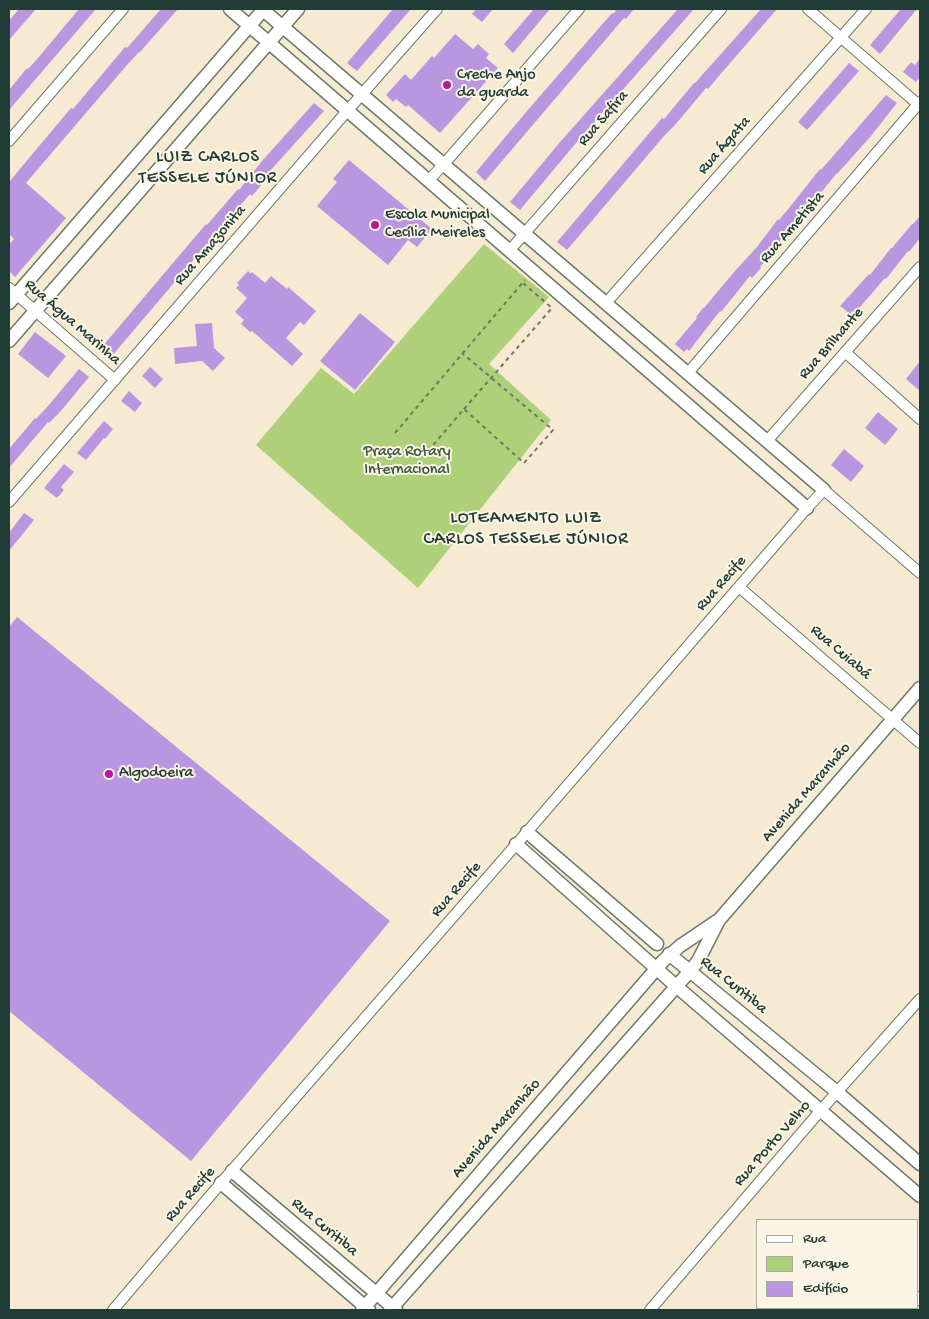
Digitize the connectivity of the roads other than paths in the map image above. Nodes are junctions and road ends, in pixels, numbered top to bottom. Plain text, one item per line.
1 (123, 9) edge
2 (230, 9) edge
3 (263, 9) edge
4 (298, 9) edge
5 (437, 9) edge
6 (579, 9) edge
7 (721, 9) edge
8 (808, 9) edge
9 (866, 9) edge
10 (250, 25) junction
11 (283, 26) junction
12 (841, 37) junction
13 (269, 42) junction
14 (362, 94) junction
15 (920, 104) edge
16 (348, 110) junction
17 (9, 141) edge
18 (444, 164) junction
19 (428, 180) junction
20 (524, 233) junction
21 (510, 250) junction
22 (920, 267) edge
23 (11, 295) edge
24 (606, 304) junction
25 (35, 311) junction
26 (9, 341) edge
27 (845, 352) junction
28 (688, 373) junction
29 (115, 380) junction
30 (920, 419) edge
31 (767, 441) junction
32 (824, 490) junction
33 (9, 502) edge
34 (807, 508) junction
35 (920, 573) edge
36 (739, 587) junction
37 (920, 688) edge
38 (893, 719) junction
39 (920, 743) edge
40 (527, 832) junction
41 (516, 844) junction
42 (719, 920) junction
43 (657, 944) joint
44 (669, 954) junction
45 (656, 968) junction
46 (690, 972) junction
47 (676, 986) junction
48 (920, 999) edge
49 (838, 1092) junction
50 (821, 1110) junction
51 (920, 1164) edge
52 (232, 1171) junction
53 (221, 1183) junction
54 (920, 1196) edge
55 (376, 1294) junction
56 (365, 1309) edge
57 (393, 1309) edge
58 (113, 1310) edge
59 (650, 1310) edge

1 - 17 street
2 - 10 street
3 - 10 street
3 - 11 street
4 - 11 street
5 - 14 street, Rua Amazonita
6 - 18 street
7 - 20 street, Rua Safira
8 - 12 street
9 - 12 street, Rua Ágata
10 - 13 street
10 - 23 street
11 - 13 street
11 - 14 street
12 - 15 street
12 - 24 street, Rua Ágata
13 - 16 street
13 - 25 street
14 - 16 street, Rua Amazonita
14 - 18 street
15 - 28 street, Rua Ametista
16 - 19 street
16 - 29 street, Rua Amazonita
18 - 19 street
18 - 20 street
19 - 21 street
20 - 21 street, Rua Safira
20 - 24 street
21 - 34 street
22 - 27 street, Rua Brilhante
23 - 25 street, Rua Água Marinha
24 - 28 street
25 - 26 street
25 - 29 street, Rua Água Marinha
27 - 30 street
27 - 31 street, Rua Brilhante
28 - 31 street
29 - 33 street, Rua Amazonita
31 - 32 street
32 - 34 street, Rua Recife
32 - 35 street
34 - 36 street, Rua Recife
36 - 38 street, Rua Cuiabá
36 - 40 street, Rua Recife
37 - 38 street, Avenida Maranhão
38 - 39 street, Rua Cuiabá
38 - 42 street, Avenida Maranhão
40 - 41 street, Rua Recife
40 - 43 street, Rua Curitiba
41 - 45 street
41 - 52 street, Rua Recife
42 - 44 street, Avenida Maranhão
42 - 46 street
43 - 44 street, Rua Curitiba
44 - 45 street, Avenida Maranhão
44 - 46 street, Rua Curitiba
45 - 47 street
45 - 55 street, Avenida Maranhão
46 - 47 street
46 - 49 street, Rua Curitiba
47 - 50 street
47 - 57 street
48 - 49 street, Rua Porto Velho
49 - 50 street, Rua Porto Velho
49 - 51 street, Rua Curitiba
50 - 54 street
50 - 59 street, Rua Porto Velho
52 - 53 street, Rua Recife
52 - 55 street, Rua Curitiba
53 - 56 street, Rua Curitiba
53 - 58 street, Rua Recife
55 - 56 street, Avenida Maranhão
55 - 57 street, Rua Curitiba

